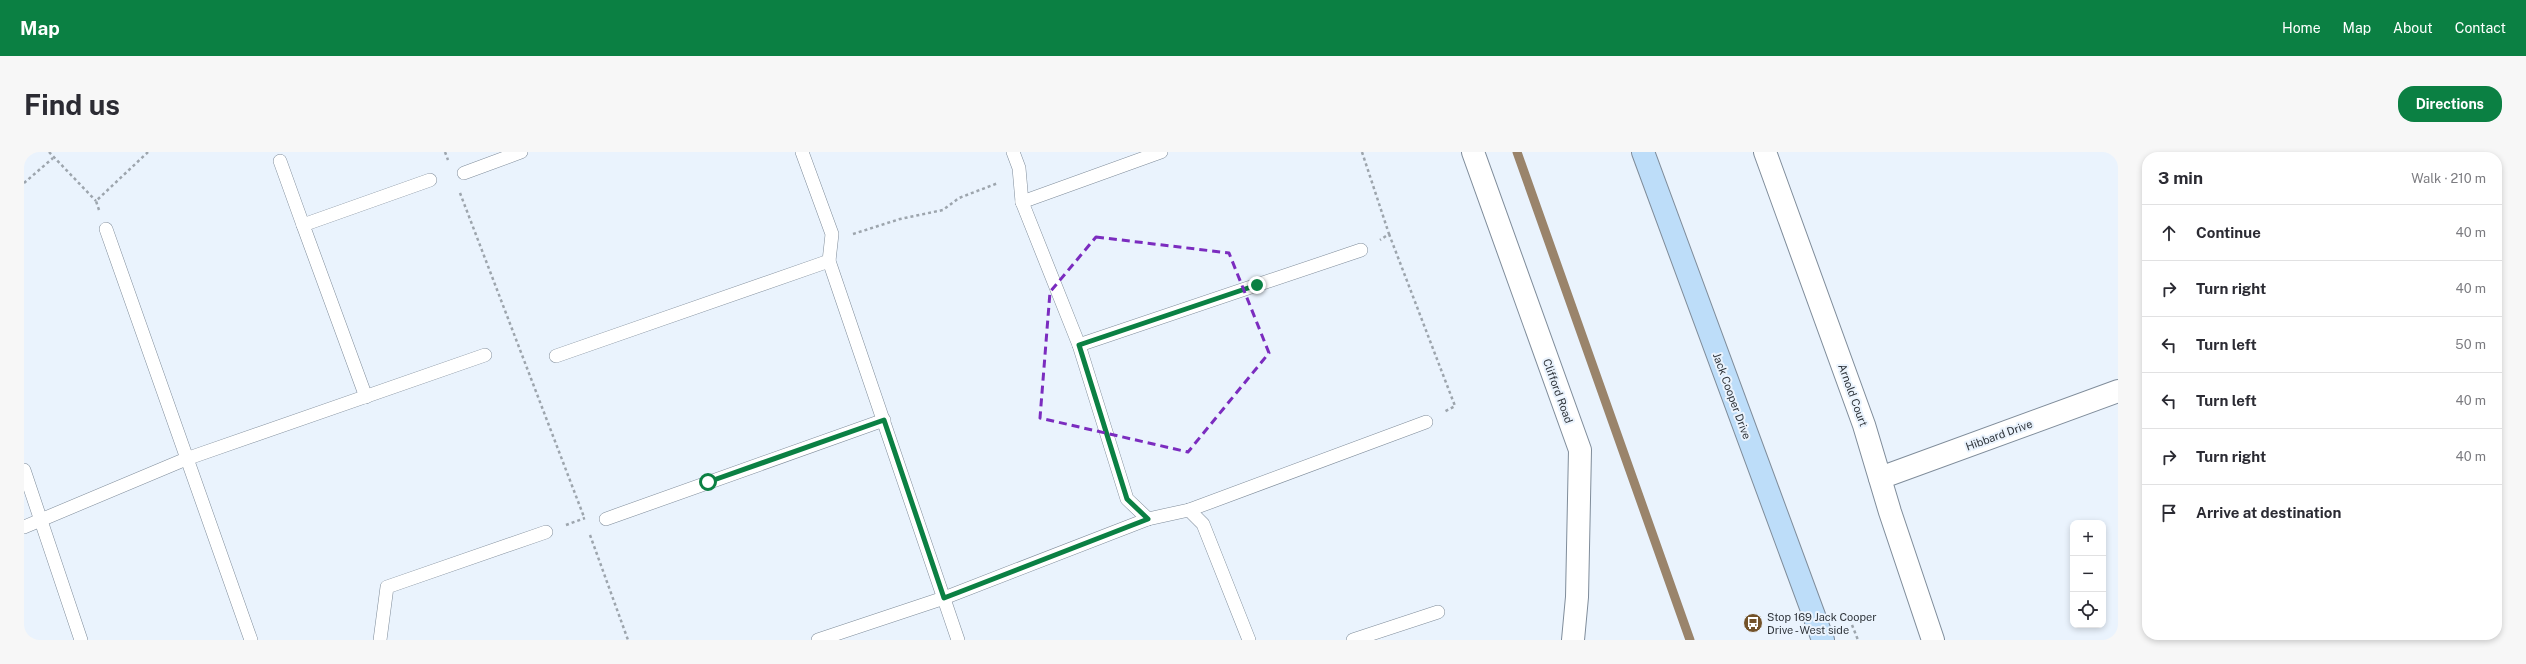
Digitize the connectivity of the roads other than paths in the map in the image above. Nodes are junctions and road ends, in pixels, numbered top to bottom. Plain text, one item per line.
1 (521, 152) edge
2 (802, 152) edge
3 (1013, 152) edge
4 (1161, 152) edge
5 (1473, 152) edge
6 (1643, 152) edge
7 (1766, 152) edge
8 (280, 161) dead end
9 (464, 173) dead end
10 (430, 180) dead end
11 (1022, 202) junction
12 (303, 225) junction
13 (106, 229) road end
14 (1361, 250) road end
15 (829, 261) junction
16 (1079, 345) junction
17 (485, 355) dead end
18 (556, 356) dead end
19 (2118, 392) edge
20 (366, 396) junction
21 (884, 420) junction
22 (1426, 422) road end
23 (186, 459) junction
24 (24, 470) edge
25 (1880, 478) junction
26 (1189, 510) junction
27 (606, 519) road end
28 (1148, 519) junction
29 (42, 520) junction
30 (24, 527) edge
31 (546, 532) road end
32 (944, 598) junction
33 (1438, 612) dead end
34 (80, 640) edge
35 (251, 640) edge
36 (380, 640) edge
37 (818, 640) edge
38 (958, 640) edge
39 (1249, 640) edge
40 (1353, 640) edge
41 (1573, 640) edge
42 (1823, 640) edge
43 (1933, 640) edge

1 - 9 lane
2 - 15 lane
3 - 11 lane
4 - 11 lane
5 - 41 street, Clifford Road
6 - 42 main road, Jack Cooper Drive
7 - 25 street, Arnold Court
8 - 12 lane
10 - 12 lane
11 - 16 lane
12 - 20 lane
13 - 23 lane
14 - 16 lane
15 - 18 lane
15 - 21 lane
16 - 28 lane
17 - 20 lane
19 - 25 street, Hibbard Drive
20 - 23 lane
21 - 27 lane
21 - 32 lane
22 - 26 lane
23 - 29 lane
23 - 35 lane
24 - 29 lane
25 - 43 street, Arnold Court
26 - 28 lane
26 - 39 lane
28 - 32 lane
29 - 30 lane
29 - 34 lane
31 - 36 lane
32 - 37 lane
32 - 38 lane
33 - 40 lane

